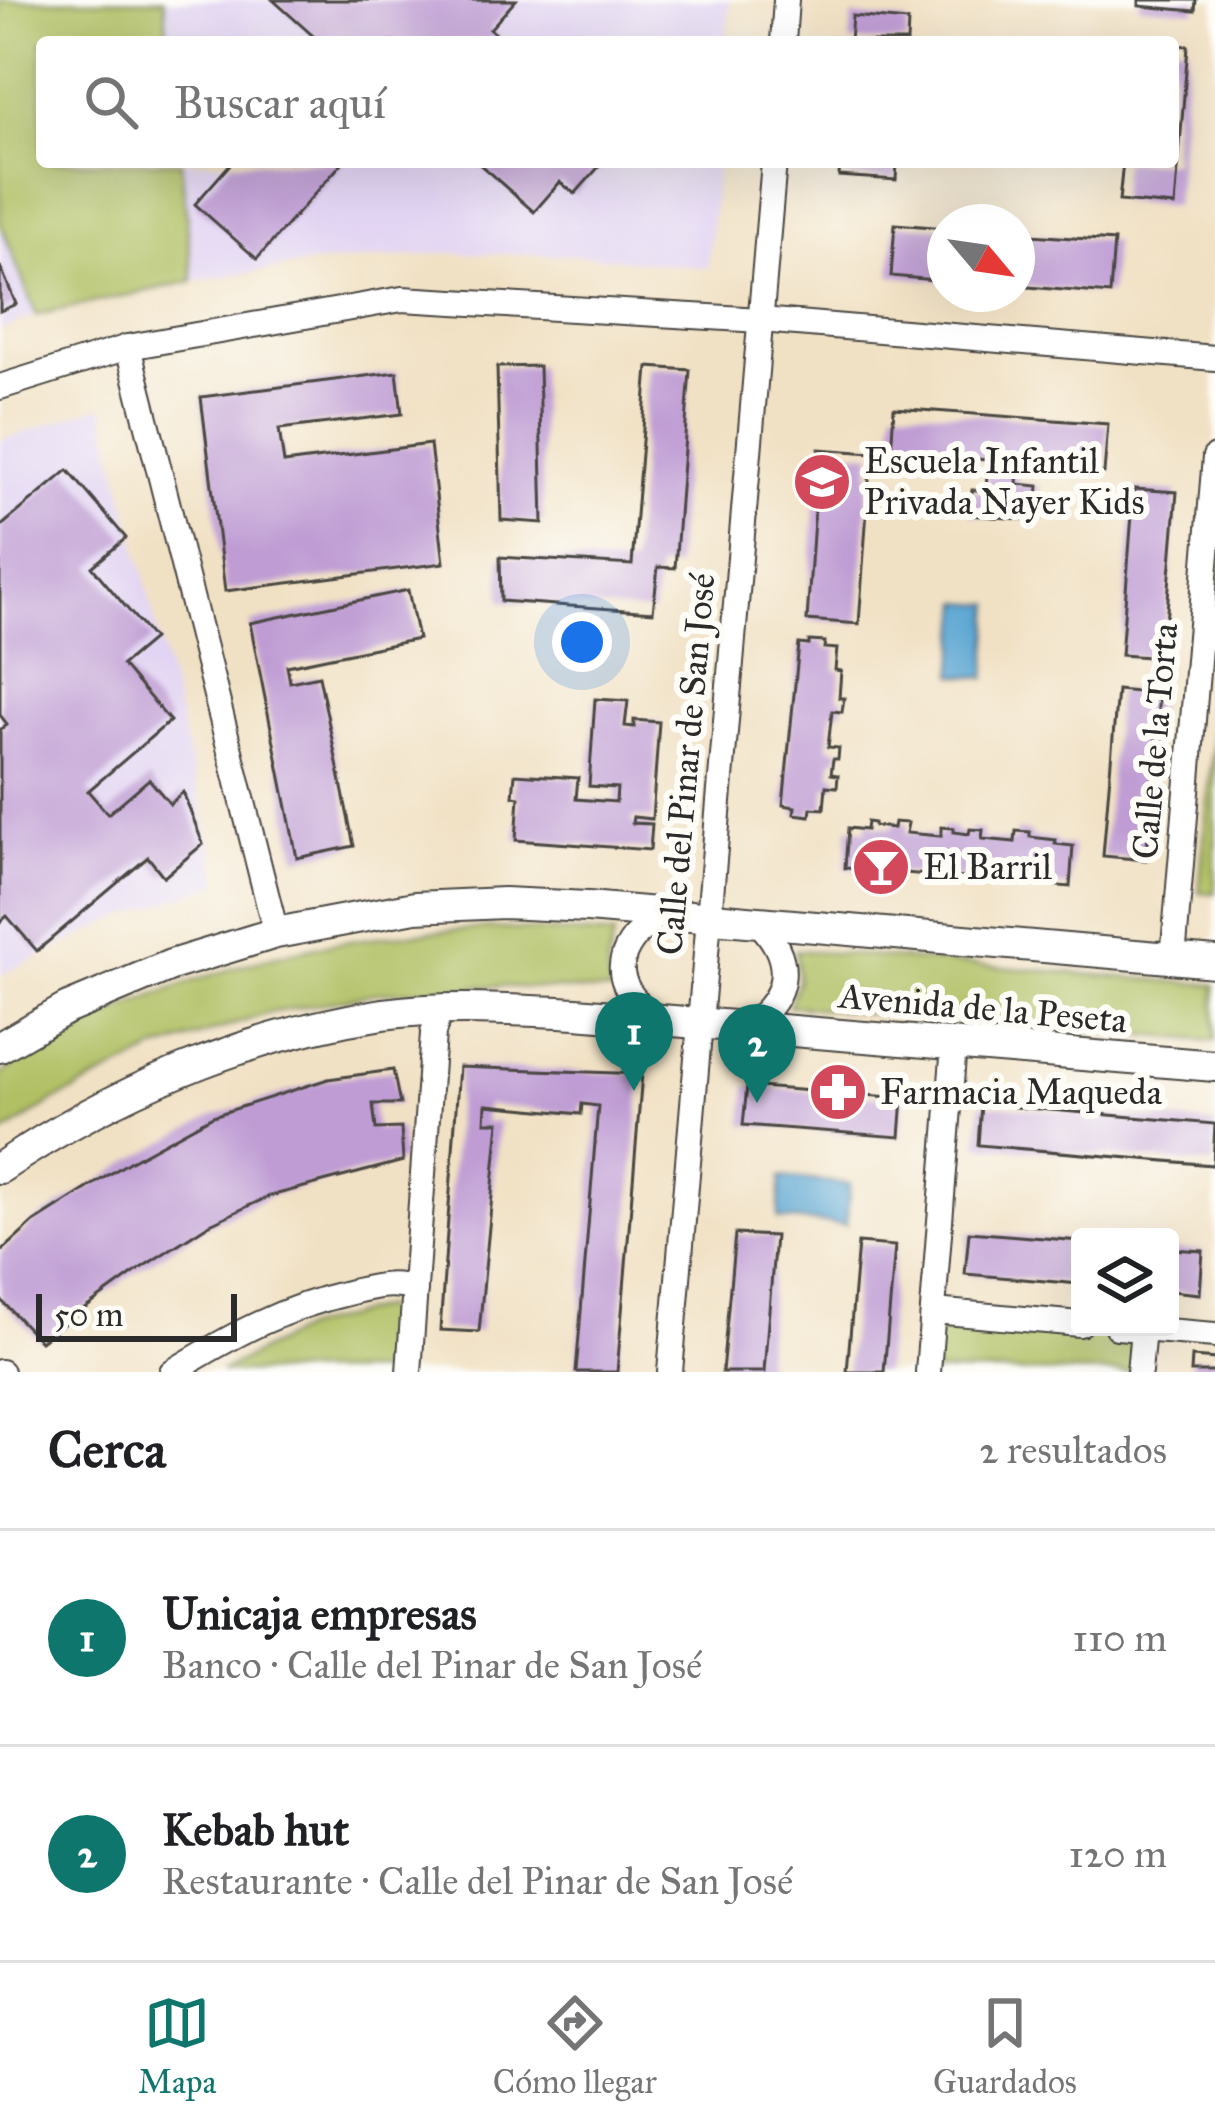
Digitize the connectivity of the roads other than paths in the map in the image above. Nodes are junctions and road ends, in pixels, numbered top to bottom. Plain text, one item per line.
1 (786, 0) edge
2 (783, 36) edge
3 (774, 168) edge
4 (761, 320) junction
5 (128, 347) junction
6 (1215, 358) edge
7 (0, 387) edge
8 (1215, 458) edge
9 (658, 915) junction
10 (708, 919) junction
11 (759, 923) junction
12 (275, 933) junction
13 (1173, 958) junction
14 (1215, 962) edge
15 (440, 1010) junction
16 (656, 1020) junction
17 (701, 1024) junction
18 (744, 1028) junction
19 (954, 1045) junction
20 (0, 1047) edge
21 (1215, 1066) edge
22 (0, 1168) edge
23 (415, 1290) junction
24 (934, 1311) junction
25 (1071, 1323) edge
26 (1179, 1332) edge
27 (1215, 1335) edge
28 (1142, 1336) edge
29 (172, 1372) edge
30 (409, 1372) edge
31 (670, 1372) edge
32 (928, 1372) edge
33 (1139, 1372) edge

1 - 2 street
3 - 4 street, Calle del Pinar de San José
4 - 5 street
4 - 6 street
4 - 10 street, Calle del Pinar de San José
5 - 7 street
5 - 12 street
8 - 13 street, Calle de la Torta
9 - 10 street, Avenida de la Peseta
9 - 12 street, Avenida de la Peseta
9 - 16 street
10 - 11 street, Avenida de la Peseta
10 - 17 street, Calle del Pinar de San José
11 - 13 street, Avenida de la Peseta
11 - 18 street
12 - 20 street, Avenida de la Peseta
13 - 14 street, Avenida de la Peseta
15 - 16 street, Avenida de la Peseta
15 - 22 street, Avenida de la Peseta
15 - 23 street
16 - 17 street, Avenida de la Peseta
17 - 18 street, Avenida de la Peseta
17 - 31 street, Calle del Pinar de San José
18 - 19 street, Avenida de la Peseta
19 - 21 street, Avenida de la Peseta
19 - 24 street
23 - 29 street
23 - 30 street
24 - 25 street
24 - 32 street
26 - 27 street
28 - 33 street

